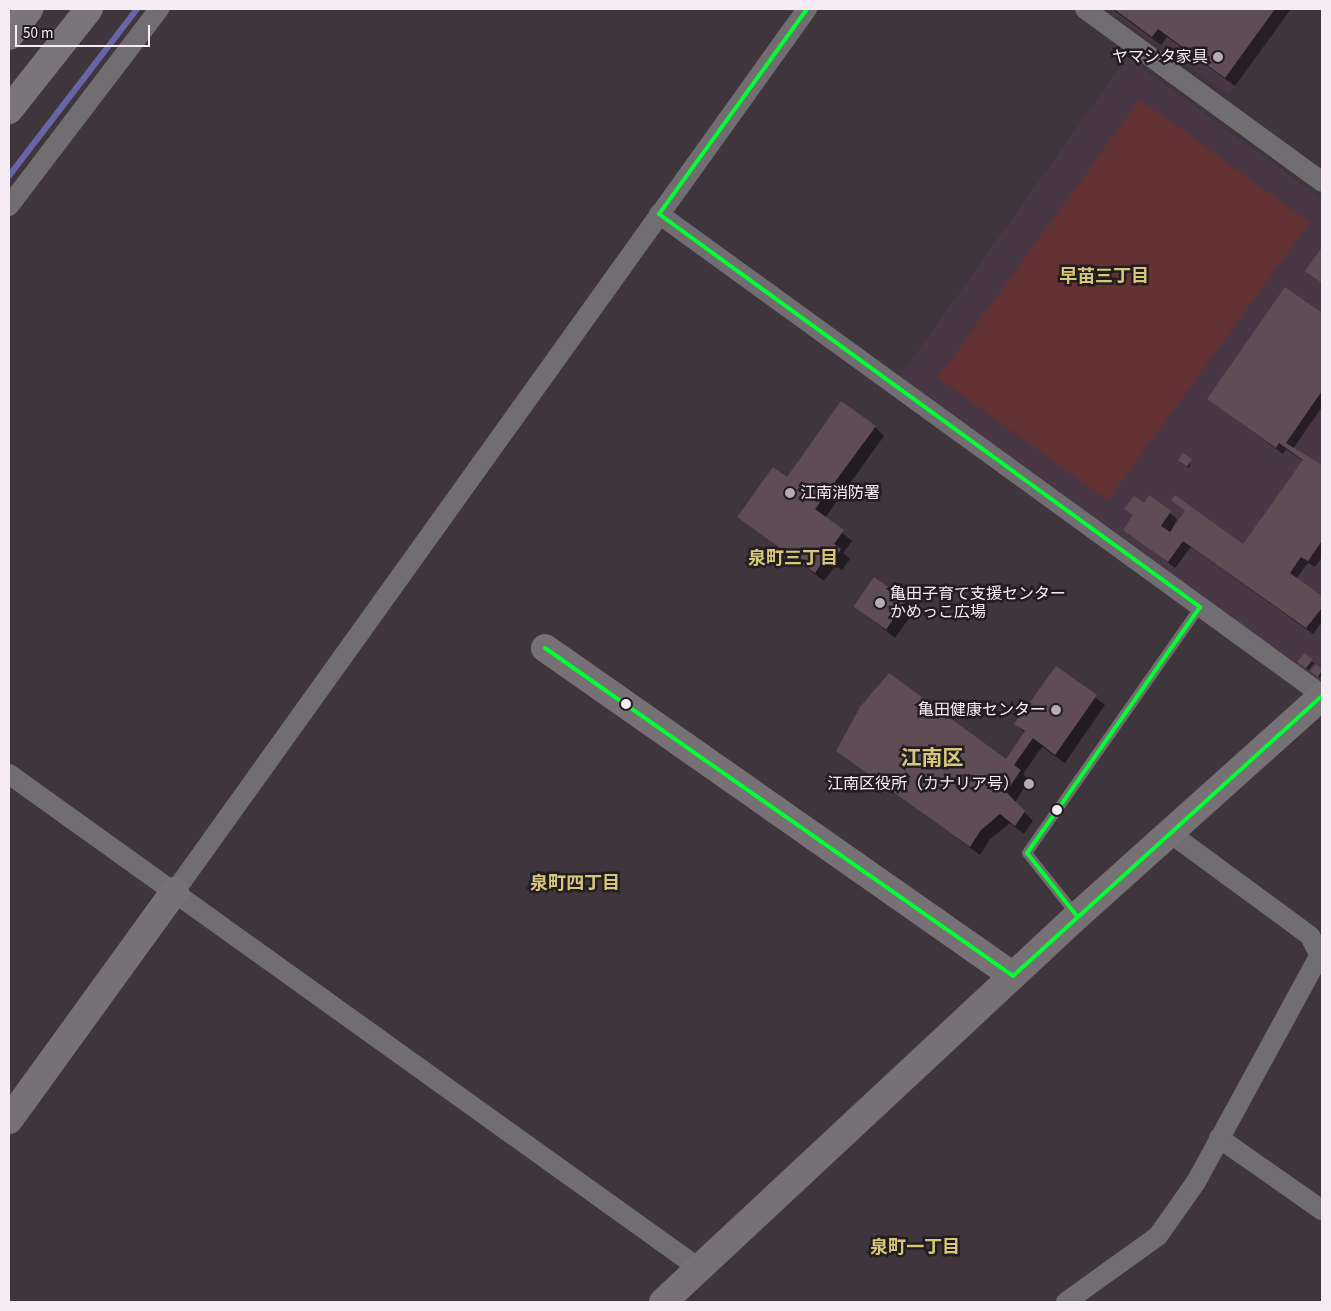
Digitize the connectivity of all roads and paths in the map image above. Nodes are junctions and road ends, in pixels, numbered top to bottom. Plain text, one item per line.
1 (30, 9) edge
2 (65, 9) edge
3 (89, 9) edge
4 (159, 9) edge
5 (807, 9) edge
6 (1085, 9) edge
7 (9, 36) edge
8 (9, 84) edge
9 (9, 110) edge
10 (1322, 182) edge
11 (9, 206) edge
12 (659, 214) junction
13 (1200, 607) junction
14 (545, 648) dead end
15 (1322, 696) edge
16 (9, 774) edge
17 (1170, 833) junction
18 (175, 891) junction
19 (1077, 916) junction
20 (1321, 957) edge
21 (1013, 976) junction
22 (9, 1120) edge
23 (1219, 1138) junction
24 (1322, 1210) edge
25 (697, 1267) junction
26 (663, 1302) edge
27 (1066, 1302) edge

1 - 7 highway
2 - 8 highway
3 - 9 highway
4 - 11 street
5 - 12 street
6 - 10 street
12 - 13 street
12 - 18 street
13 - 15 street
13 - 19 lane
14 - 21 street
15 - 17 street
16 - 18 street
17 - 19 street
17 - 20 street
18 - 22 street
18 - 25 street
19 - 21 street
20 - 23 street
21 - 25 street
23 - 24 street
23 - 27 street
25 - 26 street

